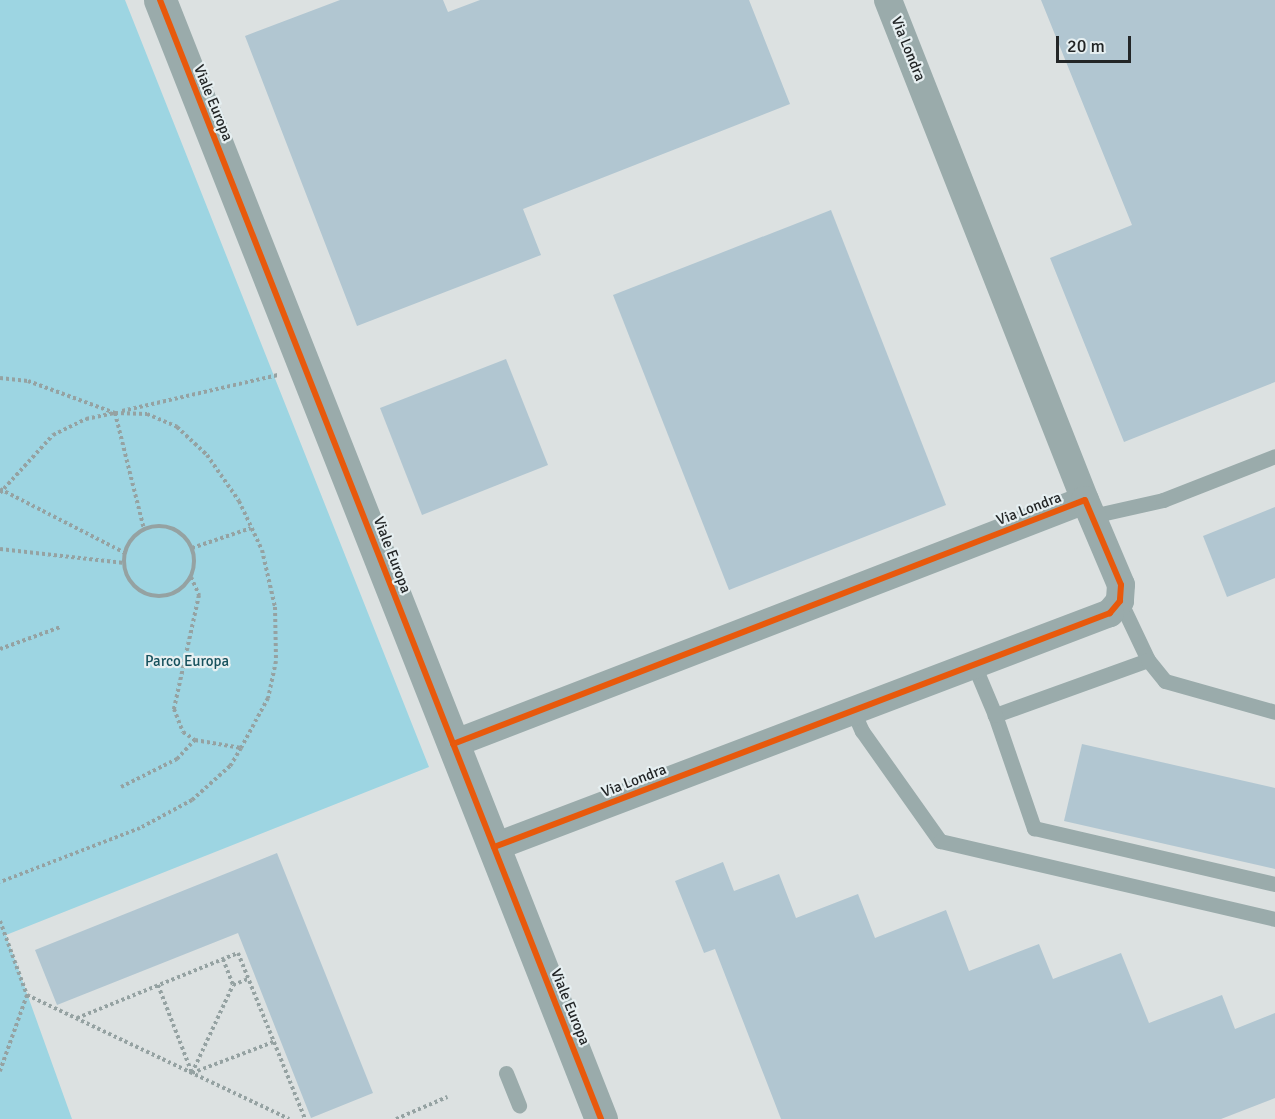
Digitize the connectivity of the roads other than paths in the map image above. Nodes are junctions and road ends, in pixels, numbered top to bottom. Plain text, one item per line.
1 (160, 0) edge
2 (888, 0) edge
3 (1275, 456) edge
4 (1089, 508) junction
5 (1120, 601) junction
6 (1148, 660) junction
7 (974, 665) junction
8 (853, 711) junction
9 (1275, 712) edge
10 (995, 715) junction
11 (453, 744) junction
12 (494, 847) junction
13 (1275, 884) edge
14 (1275, 919) edge
15 (506, 1073) dead end
16 (519, 1105) dead end
17 (601, 1119) edge

1 - 11 street, Viale Europa
2 - 4 street, Via Londra
3 - 4 lane
4 - 5 street, Via Londra
4 - 11 street, Via Londra
5 - 6 lane
5 - 7 street, Via Londra
6 - 9 lane
6 - 10 lane
7 - 8 street, Via Londra
7 - 10 lane
8 - 12 street, Via Londra
8 - 14 lane
10 - 13 lane
11 - 12 street, Viale Europa
12 - 17 street, Viale Europa
15 - 16 lane

